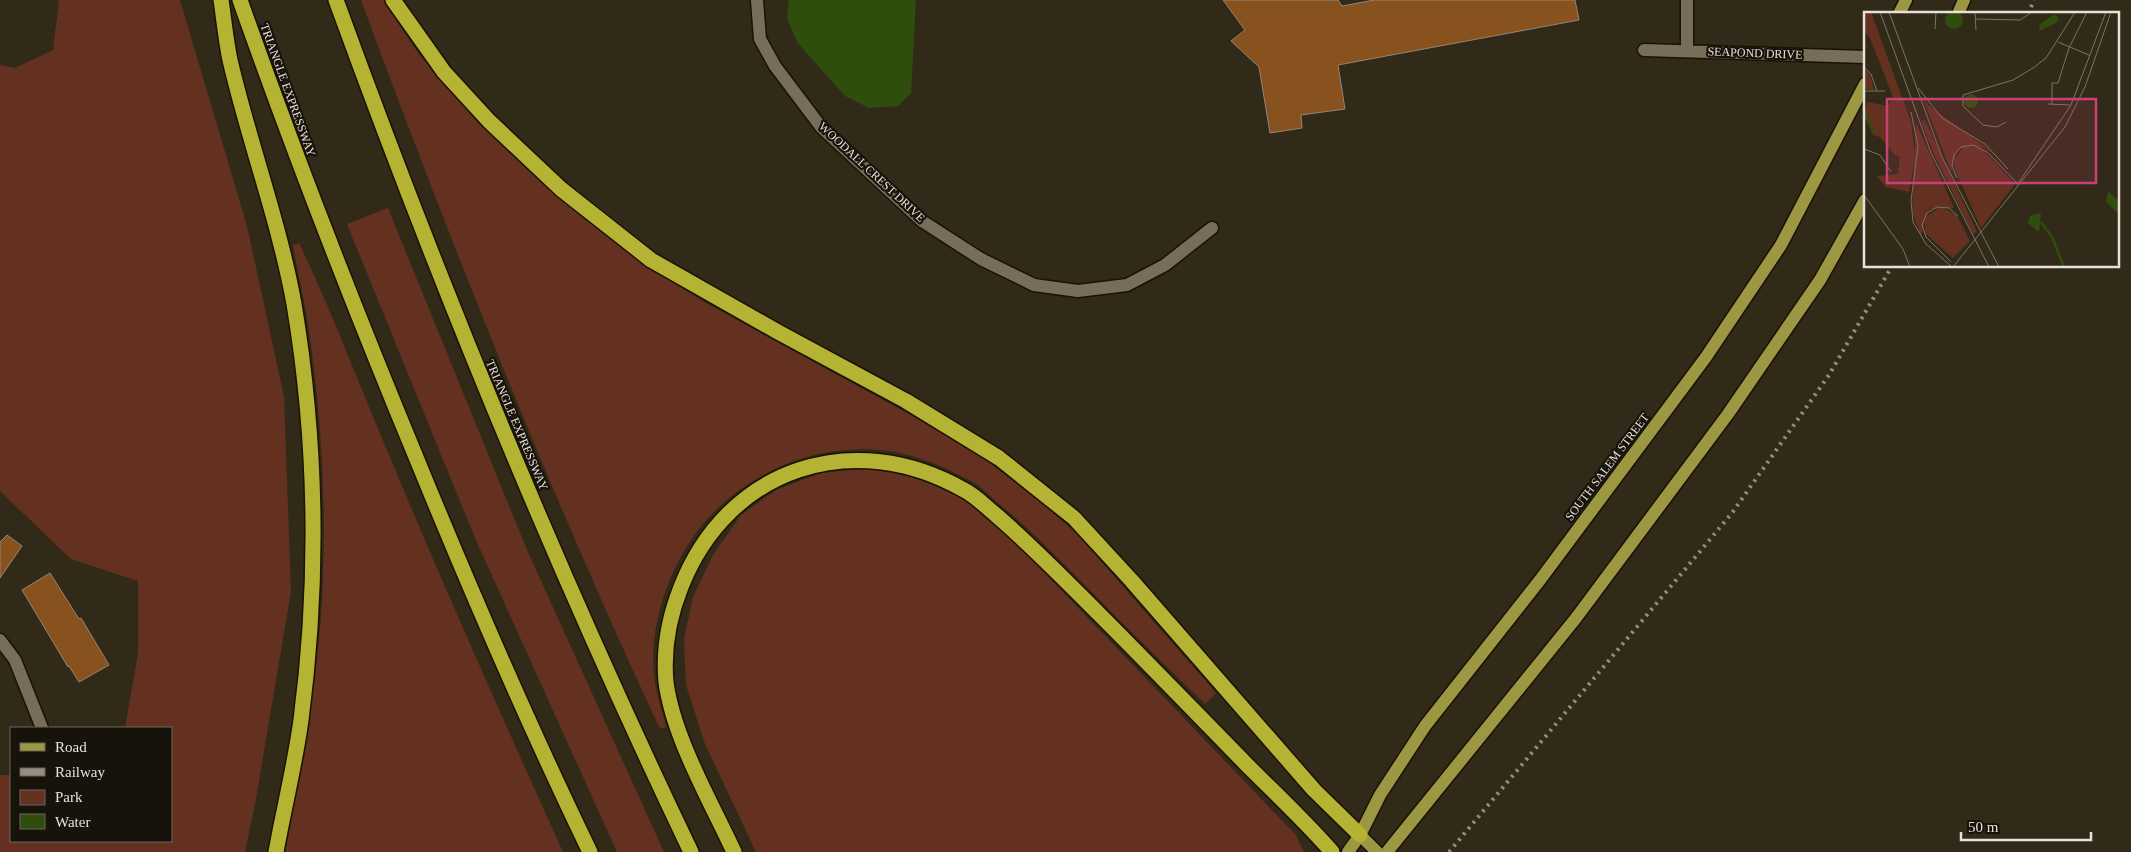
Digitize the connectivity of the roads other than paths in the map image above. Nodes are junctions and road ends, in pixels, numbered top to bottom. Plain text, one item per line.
1 (221, 0) edge
2 (240, 0) edge
3 (336, 0) edge
4 (393, 0) edge
5 (757, 0) edge
6 (1686, 0) edge
7 (1906, 0) edge
8 (1964, 0) edge
9 (1900, 12) edge
10 (1959, 12) edge
11 (1644, 50) dead end
12 (1686, 51) junction
13 (1864, 57) edge
14 (1864, 86) edge
15 (1864, 202) edge
16 (1212, 228) dead end
17 (0, 640) edge
18 (42, 727) edge
19 (1360, 835) junction
20 (276, 852) edge
21 (590, 852) edge
22 (691, 852) edge
23 (734, 852) edge
24 (1332, 852) edge
25 (1348, 852) edge
26 (1377, 852) edge
27 (1387, 852) edge

1 - 20 highway
2 - 21 highway, TRIANGLE EXPRESSWAY
3 - 22 highway, TRIANGLE EXPRESSWAY
4 - 19 highway
5 - 16 street, WOODALL CREST DRIVE
6 - 12 street
7 - 9 main road
8 - 10 main road
11 - 12 street, SEAPOND DRIVE
12 - 13 street, SEAPOND DRIVE
14 - 19 main road, SOUTH SALEM STREET
15 - 27 main road
17 - 18 street
19 - 25 main road, SOUTH SALEM STREET
19 - 26 main road
23 - 24 highway

